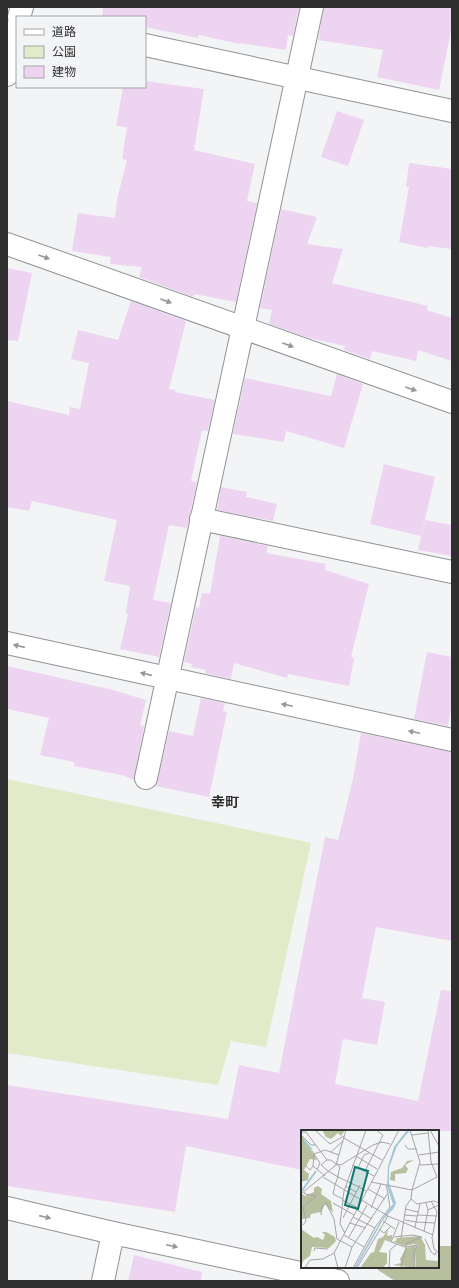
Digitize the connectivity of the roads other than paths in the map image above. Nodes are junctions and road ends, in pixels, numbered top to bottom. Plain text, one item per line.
1 (312, 7) edge
2 (16, 33) edge
3 (146, 45) edge
4 (7, 75) edge
5 (296, 77) junction
6 (452, 111) edge
7 (7, 244) edge
8 (242, 329) junction
9 (452, 402) edge
10 (201, 519) junction
11 (452, 572) edge
12 (7, 643) edge
13 (167, 679) junction
14 (452, 740) edge
15 (146, 778) dead end
16 (7, 1208) edge
17 (113, 1233) junction
18 (103, 1281) edge
19 (338, 1281) edge

1 - 5 street
2 - 4 street
3 - 5 street
5 - 6 street
5 - 8 street
7 -> 8 street
8 -> 9 street
8 - 10 street
10 - 11 street
10 - 13 street
13 -> 12 street
14 -> 13 street
13 - 15 street
16 -> 17 street
17 - 18 street
17 -> 19 street

